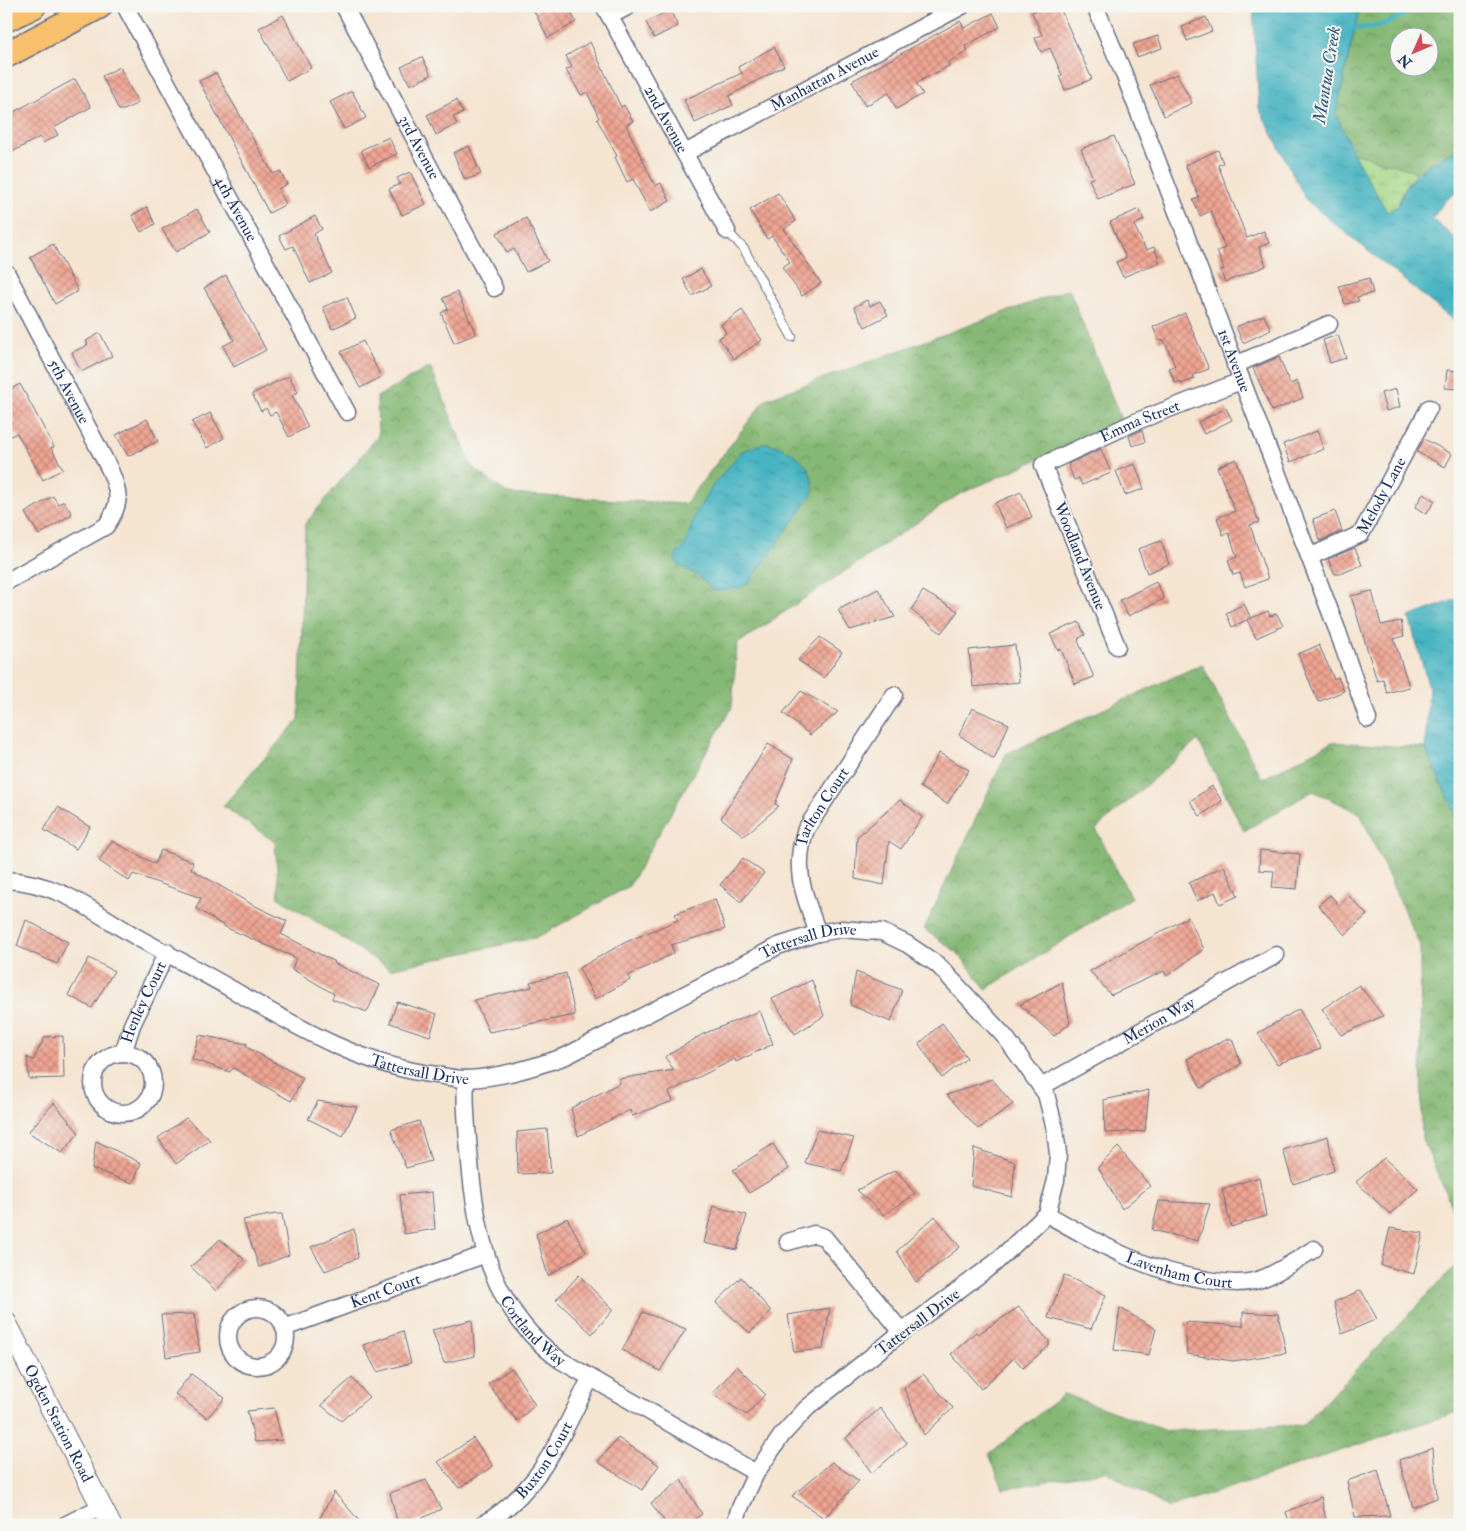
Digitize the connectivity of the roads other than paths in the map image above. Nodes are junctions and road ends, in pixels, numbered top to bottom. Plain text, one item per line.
1 (33, 6) edge
2 (99, 6) edge
3 (125, 6) edge
4 (344, 6) edge
5 (629, 6) edge
6 (962, 6) edge
7 (1095, 6) edge
8 (607, 11) edge
9 (6, 19) edge
10 (6, 55) edge
11 (685, 153) junction
12 (727, 231) joint
13 (6, 272) edge
14 (494, 288) dead end
15 (1330, 324) dead end
16 (792, 336) dead end
17 (1235, 365) junction
18 (1241, 381) junction
19 (1429, 408) dead end
20 (347, 412) dead end
21 (1044, 465) joint
22 (1309, 558) junction
23 (6, 582) edge
24 (1117, 646) dead end
25 (894, 695) dead end
26 (1368, 719) dead end
27 (6, 880) edge
28 (818, 933) junction
29 (167, 952) junction
30 (1276, 955) dead end
31 (123, 1054) dead end
32 (466, 1079) junction
33 (1041, 1087) junction
34 (1047, 1214) junction
35 (788, 1242) dead end
36 (1314, 1249) dead end
37 (486, 1254) junction
38 (6, 1322) edge
39 (284, 1328) dead end
40 (902, 1332) junction
41 (590, 1379) junction
42 (756, 1473) junction
43 (101, 1507) junction
44 (65, 1525) edge
45 (111, 1525) edge
46 (482, 1525) edge
47 (735, 1525) edge

1 - 9 main road
2 - 10 main road
3 - 20 street, 4th Avenue
4 - 14 street, 3rd Avenue
5 - 8 street
6 - 11 street, Manhattan Avenue
7 - 17 street, 1st Avenue
8 - 11 street, 2nd Avenue
11 - 12 street, 2nd Avenue
12 - 16 lane
13 - 23 street, 5th Avenue
15 - 17 street
17 - 18 street, 1st Avenue
18 - 21 street, Emma Street
18 - 22 street, 1st Avenue
19 - 22 street, Melody Lane
21 - 24 street, Woodland Avenue
22 - 26 street, 1st Avenue
25 - 28 street, Tarlton Court
27 - 29 street, Tattersall Drive
28 - 32 street, Tattersall Drive
28 - 33 street, Tattersall Drive
29 - 31 street, Henley Court
29 - 32 street, Tattersall Drive
30 - 33 street, Merion Way
32 - 37 street, Cortland Way
33 - 34 street, Tattersall Drive
34 - 36 street, Lavenham Court
34 - 40 street, Tattersall Drive
35 - 40 street
37 - 39 street, Kent Court
37 - 41 street, Cortland Way
38 - 43 street, Ogden Station Road
40 - 42 street, Tattersall Drive
41 - 42 street, Cortland Way
41 - 46 street, Buxton Court
42 - 47 street, Tattersall Drive
43 - 44 street
43 - 45 street, Ogden Station Road

